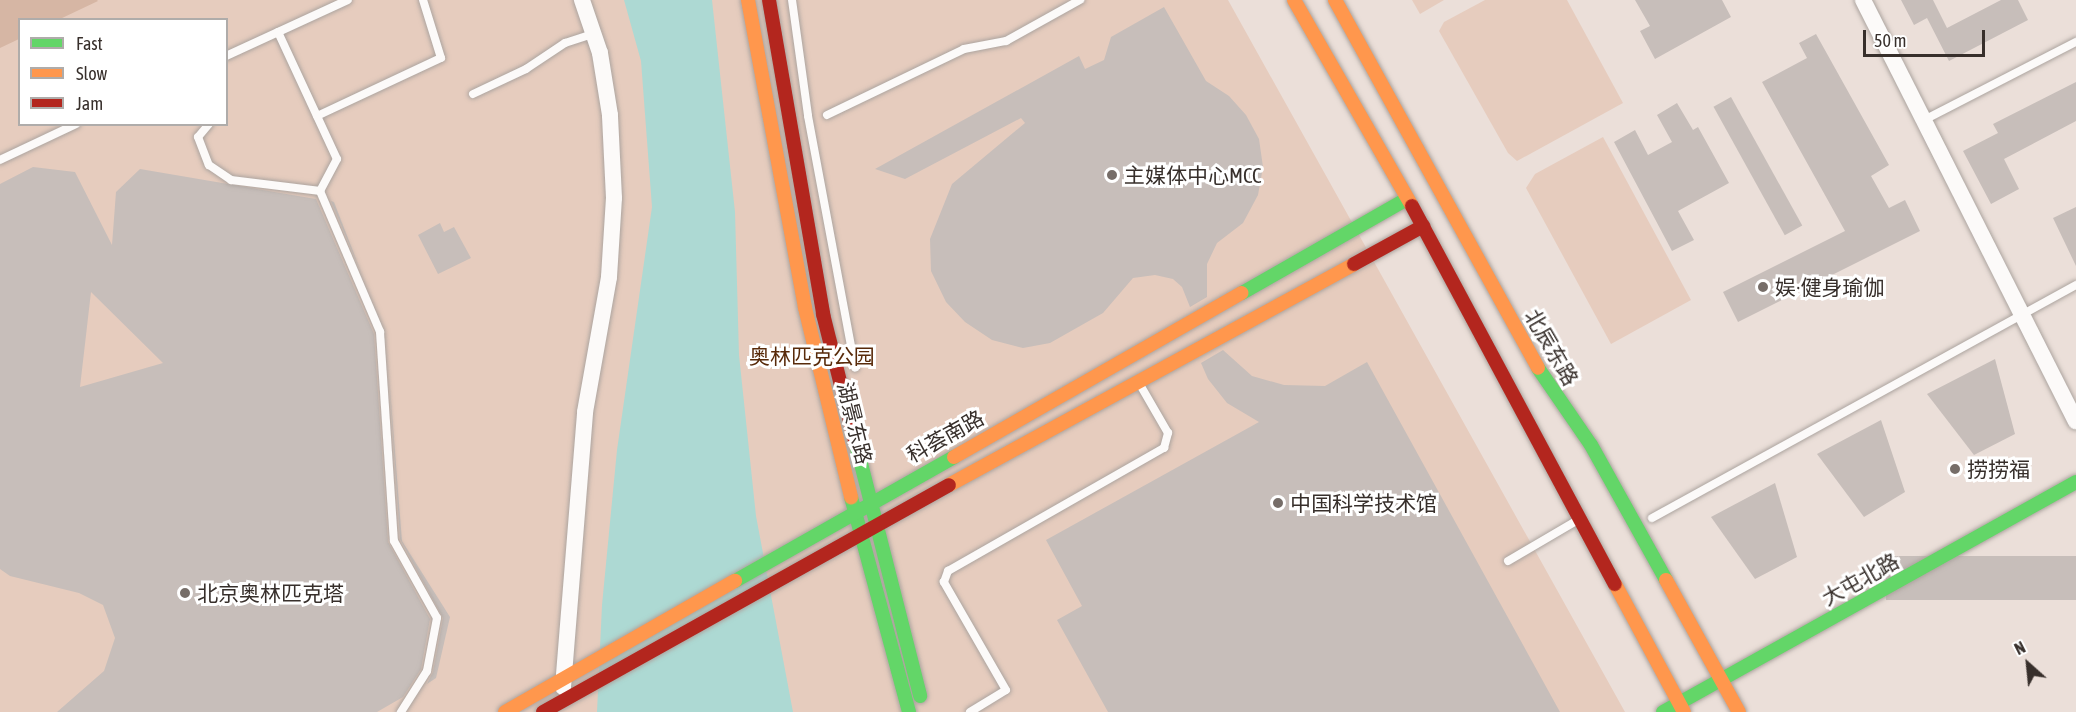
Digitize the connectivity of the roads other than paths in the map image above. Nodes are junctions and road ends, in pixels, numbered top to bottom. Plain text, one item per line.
1 (348, 0) edge
2 (423, 0) edge
3 (582, 0) edge
4 (748, 0) edge
5 (769, 0) edge
6 (792, 0) edge
7 (1080, 0) edge
8 (1294, 0) edge
9 (1335, 0) edge
10 (1863, 0) edge
11 (278, 32) junction
12 (593, 34) junction
13 (2076, 42) edge
14 (228, 55) edge
15 (473, 94) dead end
16 (826, 115) dead end
17 (317, 116) junction
18 (1924, 120) junction
19 (72, 126) edge
20 (207, 126) edge
21 (0, 159) edge
22 (320, 191) junction
23 (1407, 199) junction
24 (1423, 226) junction
25 (2076, 285) edge
26 (2021, 312) junction
27 (855, 368) dead end
28 (1138, 381) junction
29 (2076, 421) edge
30 (2076, 482) edge
31 (870, 503) junction
32 (855, 512) junction
33 (1652, 518) dead end
34 (1578, 519) junction
35 (875, 526) junction
36 (860, 534) junction
37 (1508, 561) dead end
38 (565, 679) junction
39 (1721, 681) junction
40 (560, 707) edge
41 (1681, 707) edge
42 (402, 712) edge
43 (505, 712) edge
44 (543, 712) edge
45 (909, 712) edge
46 (925, 712) edge
47 (970, 712) edge
48 (1663, 712) edge
49 (1739, 712) edge

1 - 11 lane
2 - 17 lane
3 - 12 street
4 - 32 street, 湖景东路
5 - 31 street, 湖景东路
6 - 27 lane
7 - 16 lane
8 - 23 street
9 - 39 street, 北辰东路
10 - 18 street
11 - 14 lane
11 - 17 lane
12 - 15 lane
12 - 38 street
13 - 18 lane
17 - 22 lane
18 - 26 street
19 - 21 lane
20 - 22 lane
22 - 42 lane
23 - 24 street
23 - 31 street, 科荟南路
24 - 28 street, 科荟南路
24 - 34 street
25 - 26 lane
26 - 29 street
26 - 33 lane
28 - 35 street, 科荟南路
28 - 47 lane
30 - 39 street, 大屯北路
31 - 32 street, 科荟南路
31 - 35 street, 湖景东路
32 - 36 street, 湖景东路
32 - 38 street, 科荟南路
34 - 37 lane
34 - 41 street
35 - 36 street, 科荟南路
35 - 46 street, 湖景东路
36 - 40 street, 科荟南路
36 - 45 street, 湖景东路
38 - 40 street
38 - 43 street, 科荟南路
39 - 41 street, 大屯北路
39 - 49 street, 北辰东路
40 - 44 street, 科荟南路
41 - 48 street, 大屯北路

